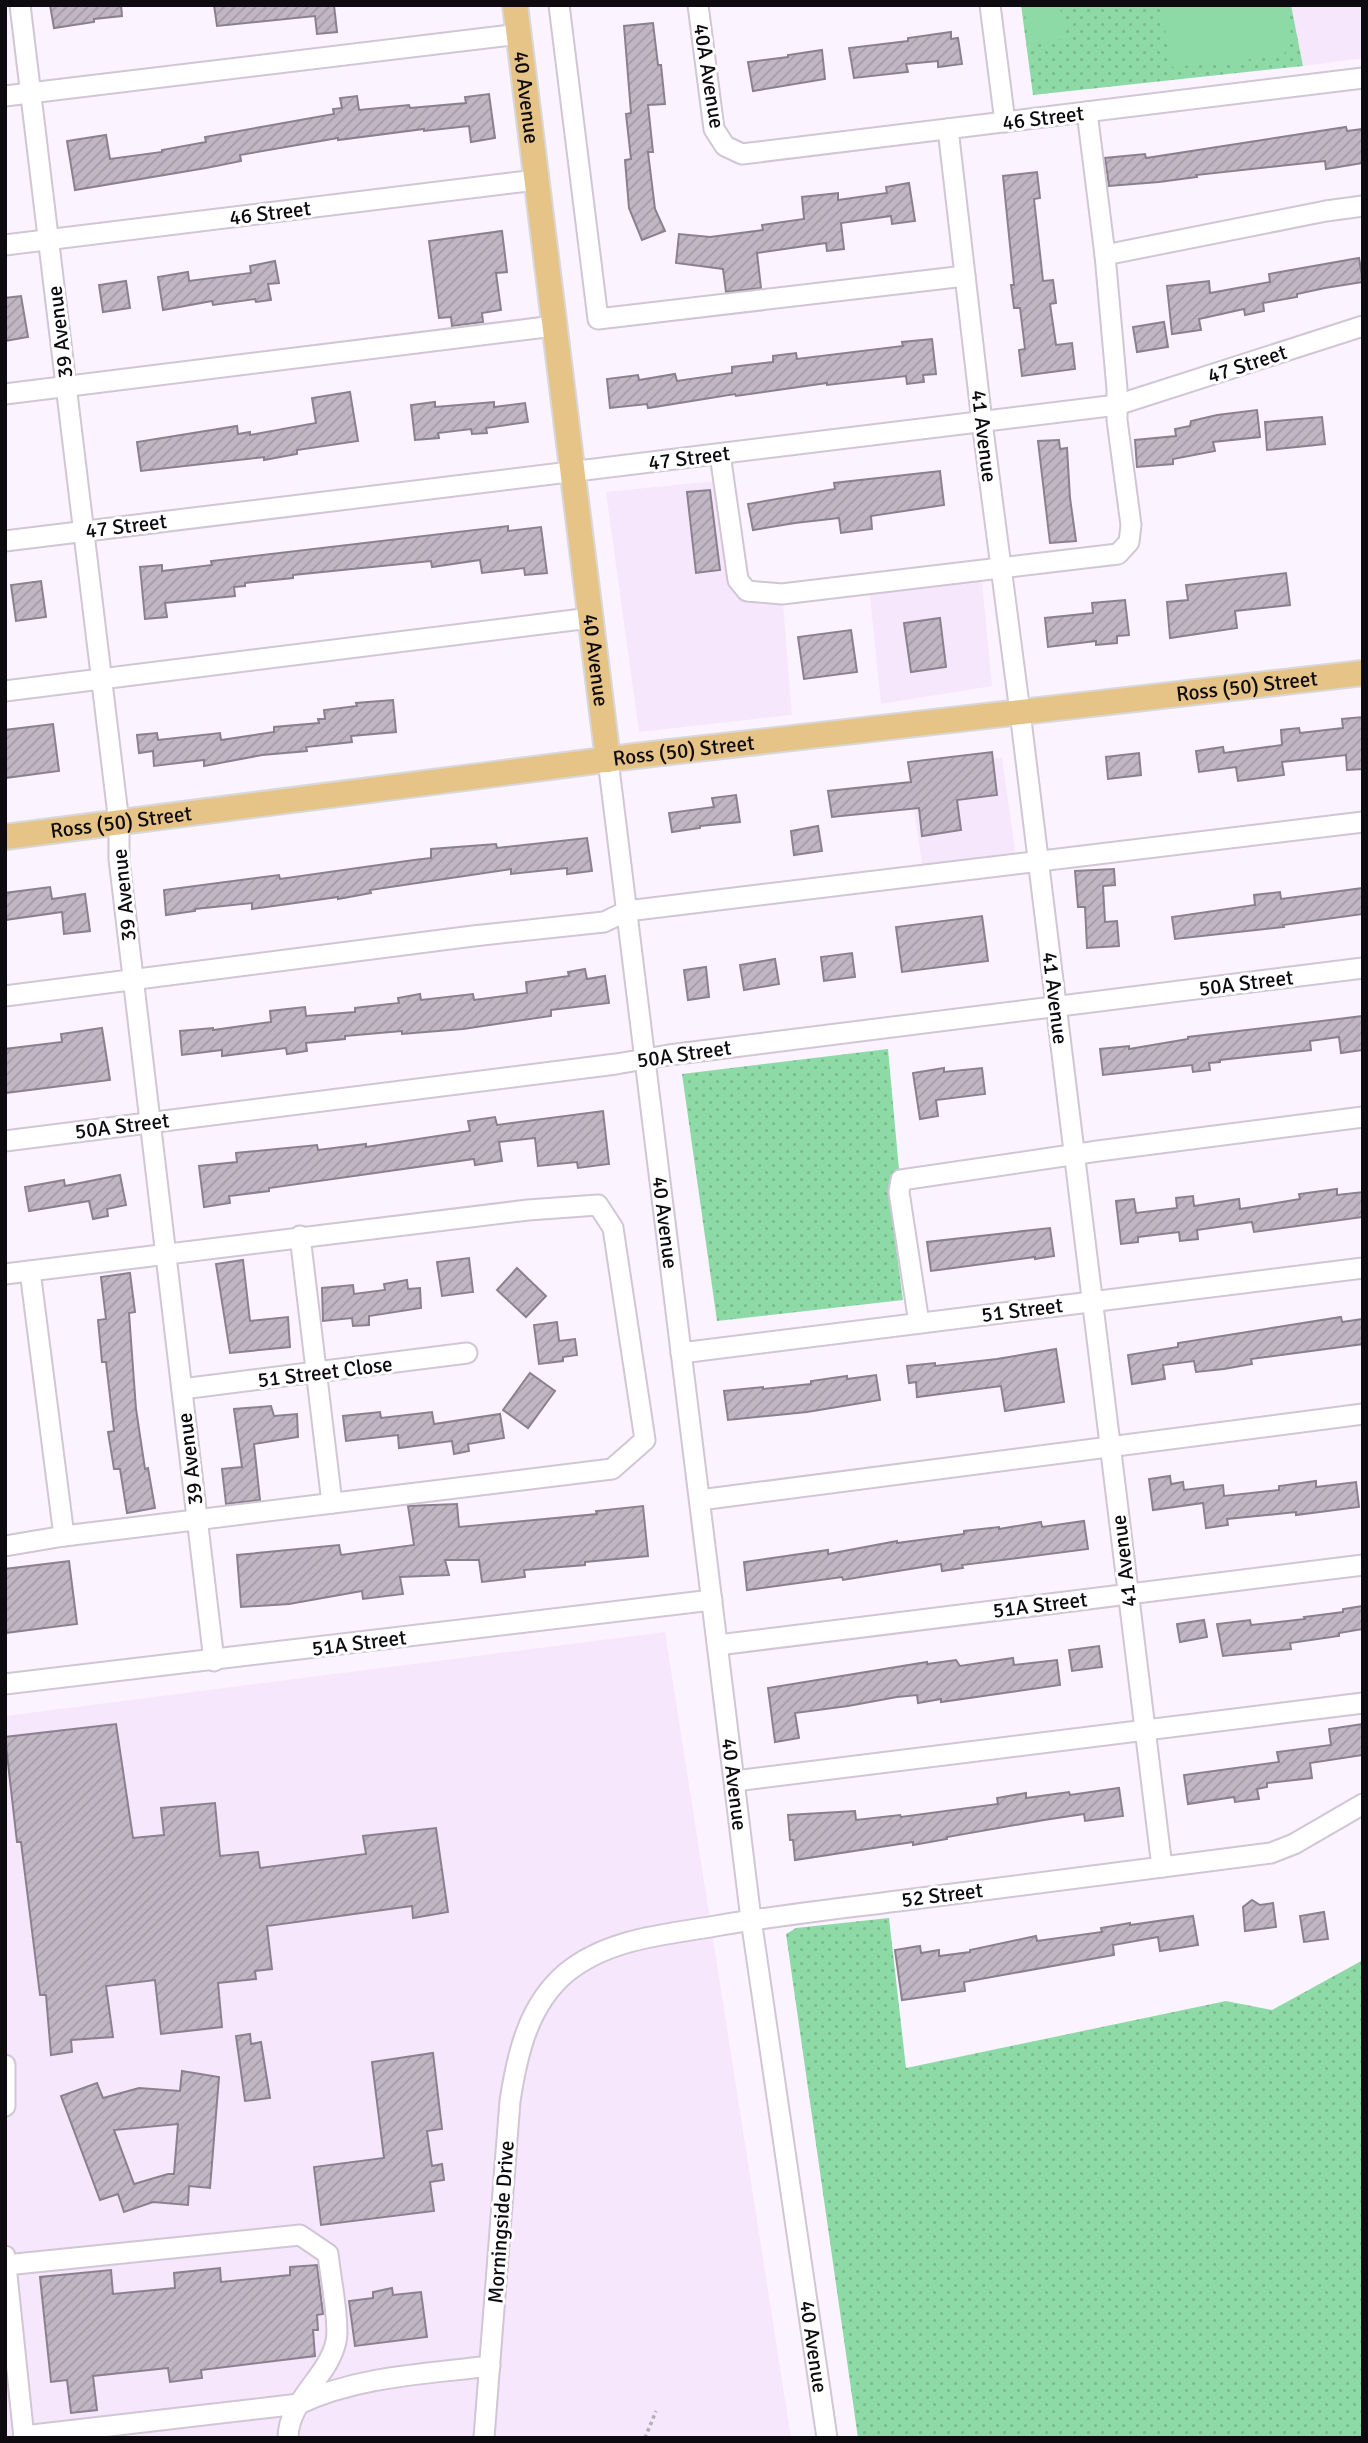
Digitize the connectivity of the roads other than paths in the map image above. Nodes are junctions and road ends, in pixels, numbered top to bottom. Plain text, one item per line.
1 (20, 5) edge
2 (515, 5) edge
3 (559, 5) edge
4 (699, 5) edge
5 (990, 5) edge
6 (519, 34) junction
7 (1363, 78) edge
8 (31, 93) junction
9 (5, 96) edge
10 (1087, 112) junction
11 (1005, 122) junction
12 (948, 129) junction
13 (725, 146) joint
14 (536, 180) junction
15 (1363, 206) edge
16 (49, 240) junction
17 (5, 245) edge
18 (1105, 255) junction
19 (965, 276) junction
20 (554, 326) junction
21 (1363, 326) edge
22 (67, 386) junction
23 (5, 394) edge
24 (1117, 405) junction
25 (982, 422) junction
26 (720, 454) junction
27 (572, 472) junction
28 (84, 531) junction
29 (5, 541) edge
30 (1002, 569) junction
31 (590, 618) junction
32 (1363, 673) edge
33 (102, 679) junction
34 (5, 691) edge
35 (1020, 712) junction
36 (608, 760) junction
37 (1363, 822) edge
38 (119, 823) junction
39 (5, 837) edge
40 (1038, 862) junction
41 (627, 911) junction
42 (1363, 968) edge
43 (133, 980) junction
44 (5, 996) edge
45 (1056, 1007) junction
46 (645, 1059) junction
47 (1363, 1117) edge
48 (150, 1122) junction
49 (5, 1141) edge
50 (1074, 1154) junction
51 (300, 1236) junction
52 (166, 1254) junction
53 (1363, 1268) edge
54 (30, 1271) junction
55 (5, 1274) edge
56 (1093, 1301) junction
57 (919, 1323) junction
58 (467, 1353) dead end
59 (681, 1353) junction
60 (317, 1373) junction
61 (182, 1389) junction
62 (1363, 1414) edge
63 (1110, 1446) junction
64 (700, 1500) junction
65 (332, 1503) junction
66 (197, 1520) junction
67 (64, 1536) junction
68 (5, 1546) edge
69 (1363, 1565) edge
70 (1128, 1594) junction
71 (712, 1600) junction
72 (718, 1645) junction
73 (214, 1661) junction
74 (5, 1685) edge
75 (1363, 1703) edge
76 (1145, 1729) junction
77 (735, 1781) junction
78 (1363, 1804) edge
79 (1162, 1867) junction
80 (751, 1919) junction
81 (536, 2011) joint
82 (5, 2064) edge
83 (5, 2106) edge
84 (5, 2256) edge
85 (6, 2265) edge
86 (490, 2366) junction
87 (299, 2404) junction
88 (24, 2437) edge
89 (288, 2438) edge
90 (484, 2438) edge
91 (827, 2438) edge

1 - 8 street, 39 Avenue
2 - 6 main road, 40 Avenue
3 - 19 street
4 - 13 street, 40A Avenue
5 - 11 street
6 - 8 street
6 - 14 main road, 40 Avenue
7 - 10 street, 46 Street
8 - 9 street
8 - 16 street, 39 Avenue
10 - 11 street, 46 Street
10 - 18 street
11 - 12 street, 46 Street
12 - 13 street, 46 Street
12 - 19 street, 41 Avenue
14 - 16 street, 46 Street
14 - 20 main road, 40 Avenue
15 - 18 street
16 - 17 street, 46 Street
16 - 22 street, 39 Avenue
18 - 24 street
19 - 25 street, 41 Avenue
20 - 22 street
20 - 27 main road, 40 Avenue
21 - 24 street, 47 Street
22 - 23 street
22 - 28 street, 39 Avenue
24 - 25 street, 47 Street
24 - 30 street
25 - 26 street, 47 Street
25 - 30 street, 41 Avenue
26 - 27 street, 47 Street
26 - 30 street
27 - 28 street, 47 Street
27 - 31 main road, 40 Avenue
28 - 29 street, 47 Street
28 - 33 street, 39 Avenue
30 - 35 street, 41 Avenue
31 - 33 street
31 - 36 main road, 40 Avenue
32 - 35 main road, Ross (50) Street
33 - 34 street
33 - 38 street, 39 Avenue
35 - 36 main road, Ross (50) Street
35 - 40 street, 41 Avenue
36 - 38 main road, Ross (50) Street
36 - 41 street, 40 Avenue
37 - 40 street
38 - 39 main road, Ross (50) Street
38 - 43 street, 39 Avenue
40 - 41 street
40 - 45 street, 41 Avenue
41 - 43 street
41 - 46 street, 40 Avenue
42 - 45 street, 50A Street
43 - 44 street
43 - 48 street, 39 Avenue
45 - 46 street, 50A Street
45 - 50 street, 41 Avenue
46 - 48 street, 50A Street
46 - 59 street, 40 Avenue
47 - 50 street
48 - 49 street, 50A Street
48 - 52 street, 39 Avenue
50 - 56 street, 41 Avenue
50 - 57 street
51 - 52 street
51 - 60 street
51 - 65 street
52 - 54 street
52 - 61 street, 39 Avenue
53 - 56 street, 51 Street
54 - 55 street
54 - 67 street
56 - 57 street, 51 Street
56 - 63 street, 41 Avenue
57 - 59 street, 51 Street
58 - 60 street, 51 Street Close
59 - 64 street, 40 Avenue
60 - 61 street, 51 Street Close
60 - 65 street
61 - 66 street, 39 Avenue
62 - 63 street
63 - 64 street
63 - 70 street, 41 Avenue
64 - 71 street, 40 Avenue
65 - 66 street
66 - 67 street
66 - 73 street, 39 Avenue
67 - 68 street
69 - 70 street, 51A Street
70 - 72 street, 51A Street
70 - 76 street, 41 Avenue
71 - 72 street, 40 Avenue
71 - 73 street, 51A Street
72 - 77 street, 40 Avenue
73 - 74 street, 51A Street
75 - 76 street
76 - 77 street
76 - 79 street, 41 Avenue
77 - 80 street, 40 Avenue
78 - 79 street, 52 Street
79 - 80 street, 52 Street
80 - 81 street, 52 Street
80 - 91 street, 40 Avenue
81 - 86 street, Morningside Drive
82 - 83 street
84 - 85 street
85 - 87 street
85 - 88 street
86 - 87 street
86 - 90 street, Morningside Drive
87 - 88 street
87 - 89 street

